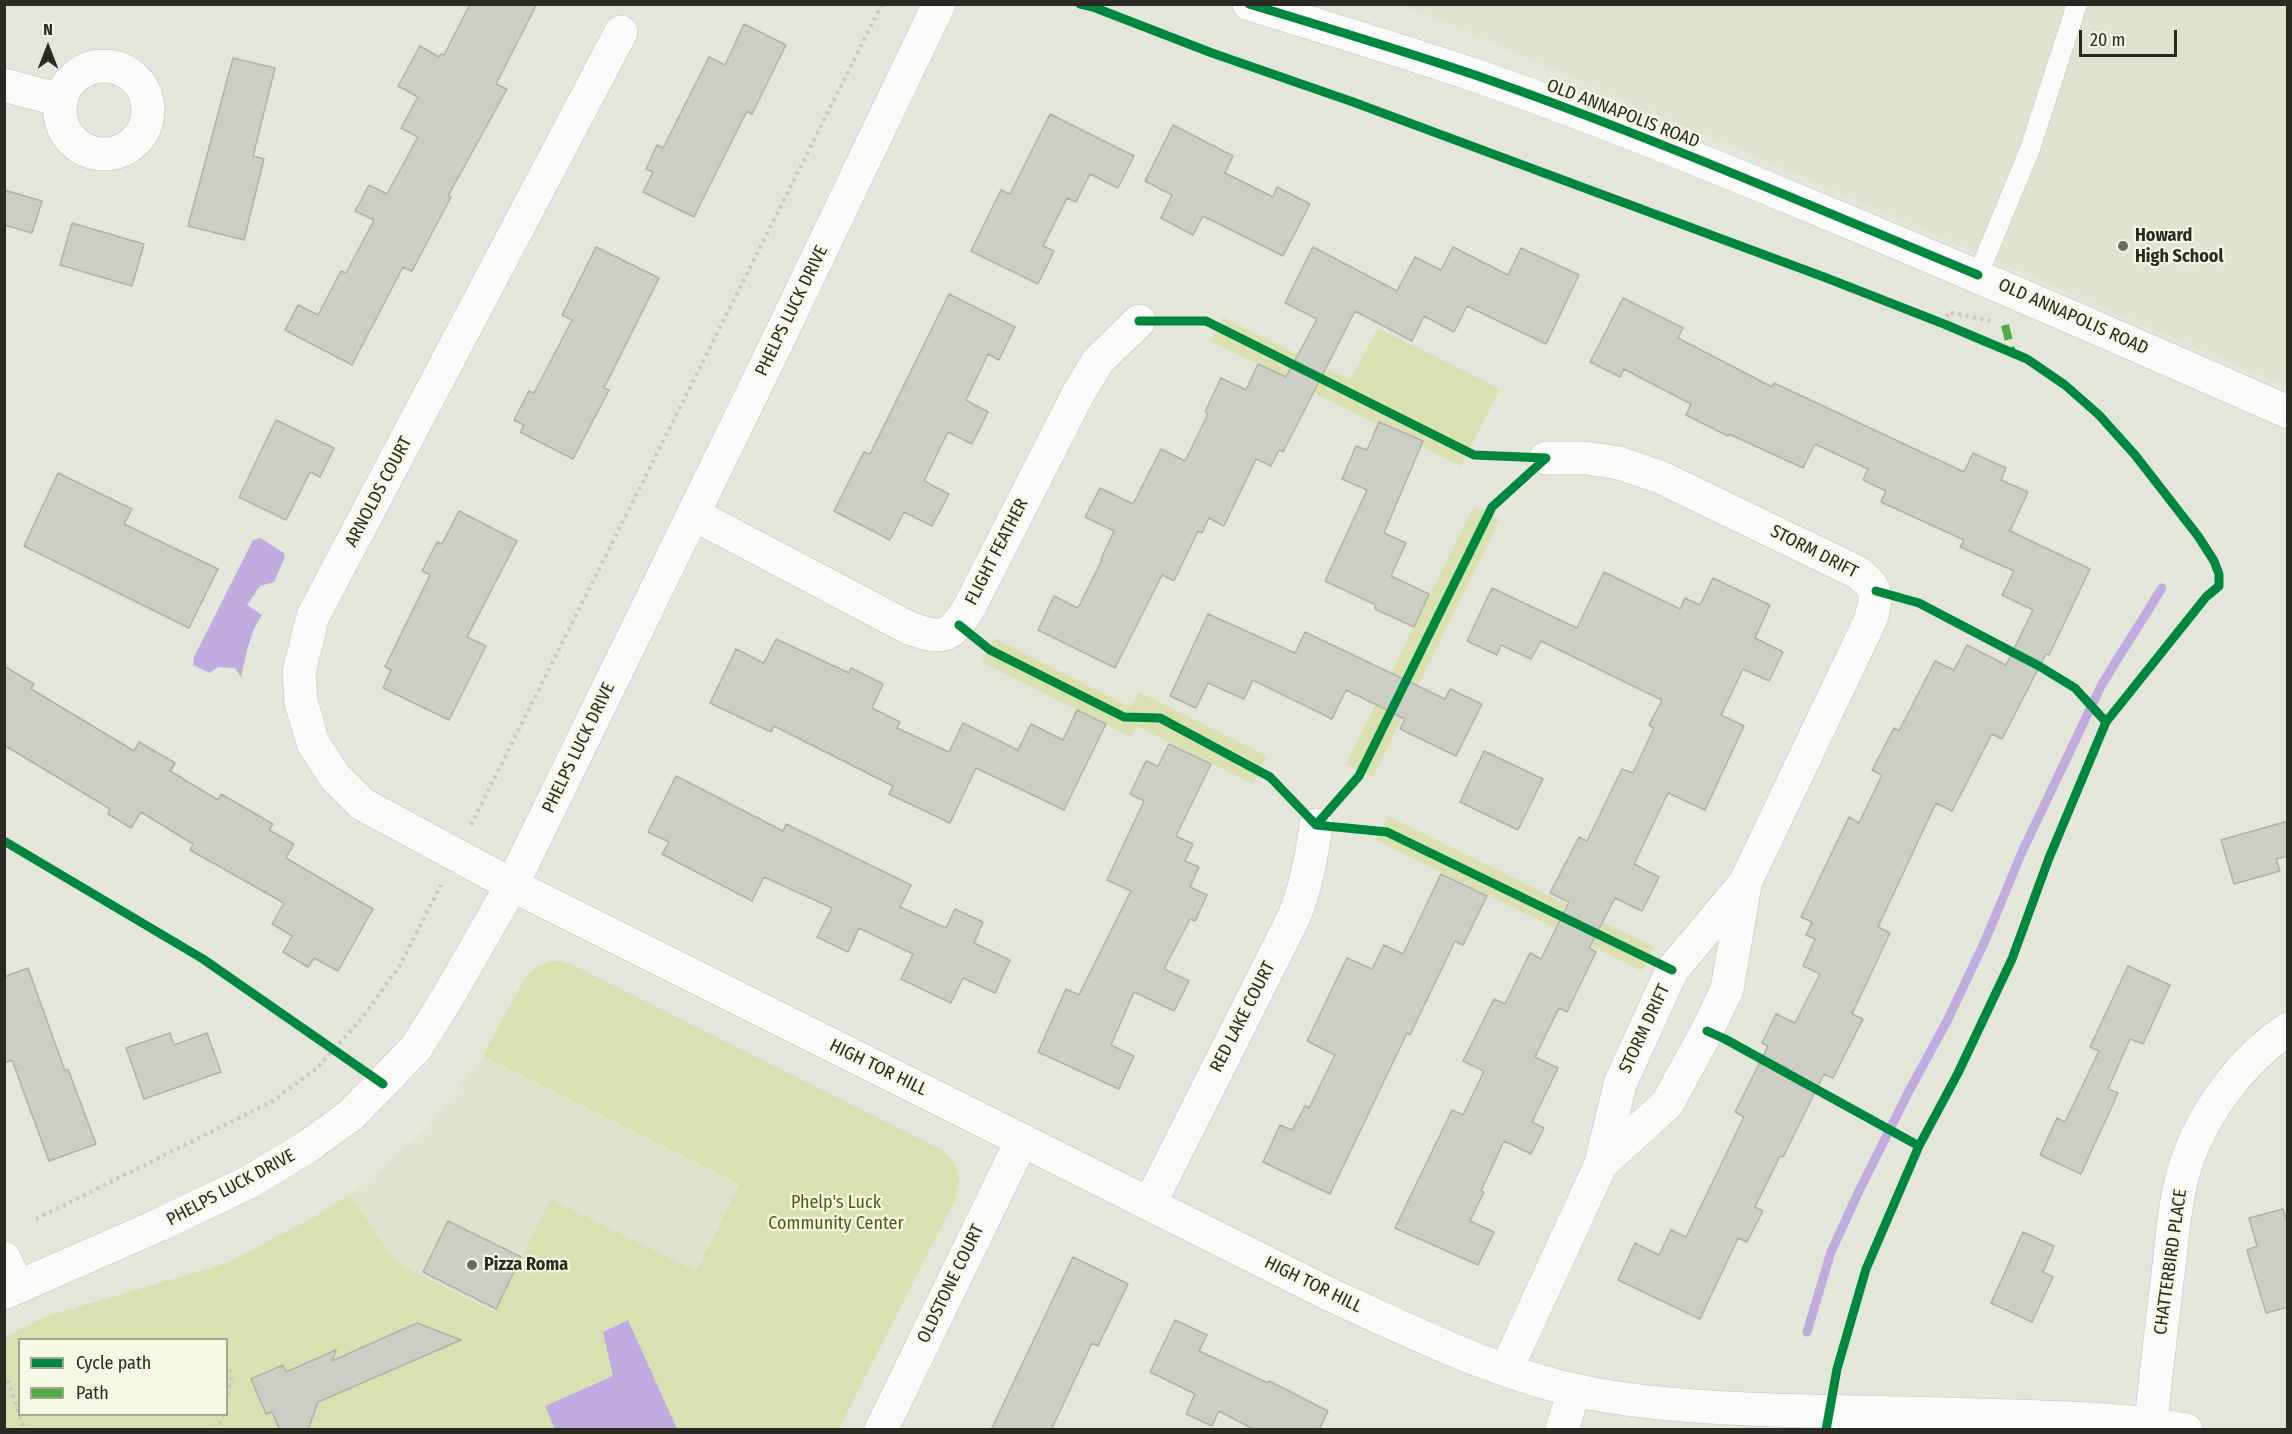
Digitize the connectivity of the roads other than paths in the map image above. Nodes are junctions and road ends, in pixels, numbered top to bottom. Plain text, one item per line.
1 (939, 4) edge
2 (1249, 4) edge
3 (2078, 4) edge
4 (621, 32) dead end
5 (4, 85) edge
6 (60, 100) dead end
7 (1978, 275) junction
8 (1139, 321) dead end
9 (2288, 412) edge
10 (1546, 458) dead end
11 (693, 514) junction
12 (1316, 825) dead end
13 (1745, 883) junction
14 (512, 885) junction
15 (2288, 1029) edge
16 (1022, 1140) junction
17 (1601, 1164) junction
18 (1150, 1203) junction
19 (4, 1258) edge
20 (11, 1290) edge
21 (1506, 1370) junction
22 (1574, 1390) junction
23 (2151, 1423) junction
24 (881, 1430) edge
25 (1562, 1430) edge
26 (2186, 1430) edge

1 - 11 street, PHELPS LUCK DRIVE
2 - 7 street, OLD ANNAPOLIS ROAD
3 - 7 lane
4 - 14 street, ARNOLDS COURT
5 - 6 street
7 - 9 street, OLD ANNAPOLIS ROAD
8 - 11 street, FLIGHT FEATHER
10 - 13 street, STORM DRIFT
11 - 14 street, PHELPS LUCK DRIVE
12 - 18 street, RED LAKE COURT
13 - 17 street, STORM DRIFT
13 - 17 street, STORM DRIFT
14 - 16 street, HIGH TOR HILL
14 - 20 street, PHELPS LUCK DRIVE
15 - 23 street, CHATTERBIRD PLACE
16 - 18 street, HIGH TOR HILL
16 - 24 street, OLDSTONE COURT
17 - 21 street, STORM DRIFT
18 - 21 street, HIGH TOR HILL
19 - 20 street
21 - 22 street, HIGH TOR HILL
22 - 23 street, HIGH TOR HILL
22 - 25 street
23 - 26 street, HIGH TOR HILL

